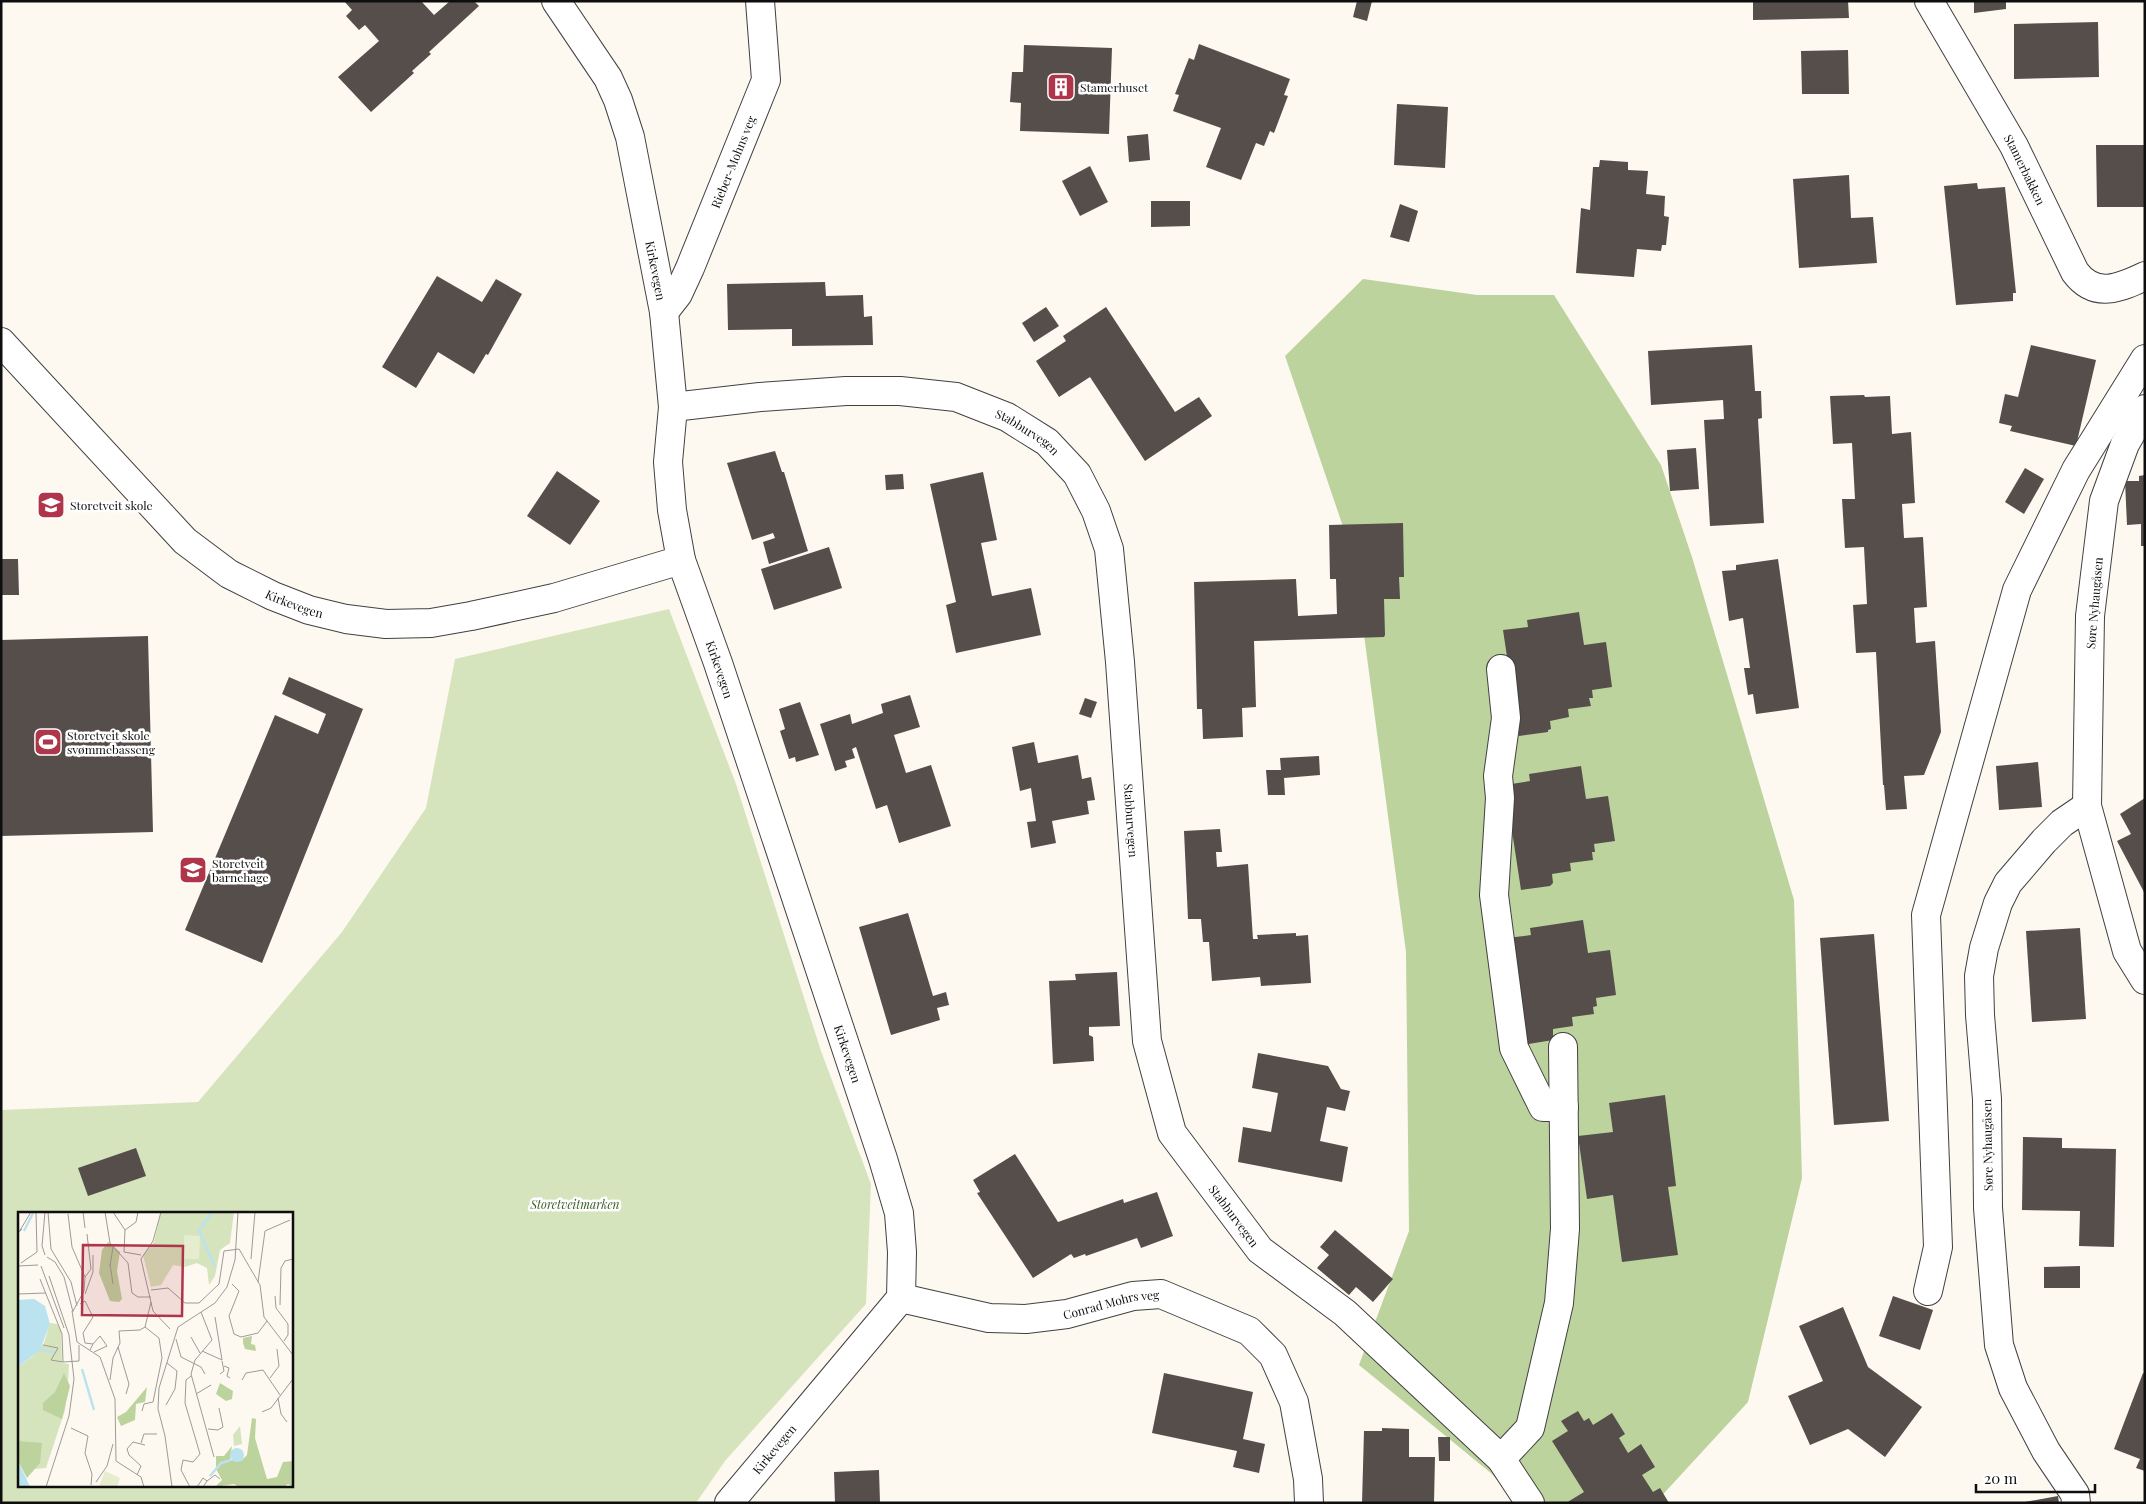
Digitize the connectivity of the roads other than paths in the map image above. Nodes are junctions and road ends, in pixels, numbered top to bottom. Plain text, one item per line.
1 (556, 1) edge
2 (760, 1) edge
3 (1929, 1) edge
4 (2145, 276) edge
5 (664, 312) junction
6 (1, 342) edge
7 (2145, 359) edge
8 (673, 407) junction
9 (2145, 409) edge
10 (680, 560) junction
11 (1501, 670) dead end
12 (2087, 806) junction
13 (2145, 980) edge
14 (1563, 1047) dead end
15 (1564, 1108) junction
16 (1928, 1291) dead end
17 (901, 1298) junction
18 (1501, 1459) junction
19 (729, 1503) edge
20 (1309, 1503) edge
21 (1530, 1503) edge
22 (2076, 1503) edge

1 - 5 street, Kirkevegen
2 - 5 street, Rieber-Mohns veg
3 - 4 street, Stamerbakken
5 - 8 street, Kirkevegen
6 - 10 street, Kirkevegen
7 - 16 street
8 - 10 street, Kirkevegen
8 - 18 street, Stabburvegen
9 - 12 street, Søre Nyhaugåsen
10 - 17 street, Kirkevegen
11 - 15 street
12 - 13 street, Søre Nyhaugåsen
12 - 22 street, Søre Nyhaugåsen
14 - 15 street
15 - 18 street
17 - 19 street, Kirkevegen
17 - 20 street, Conrad Mohrs veg
18 - 21 street, Stabburvegen

